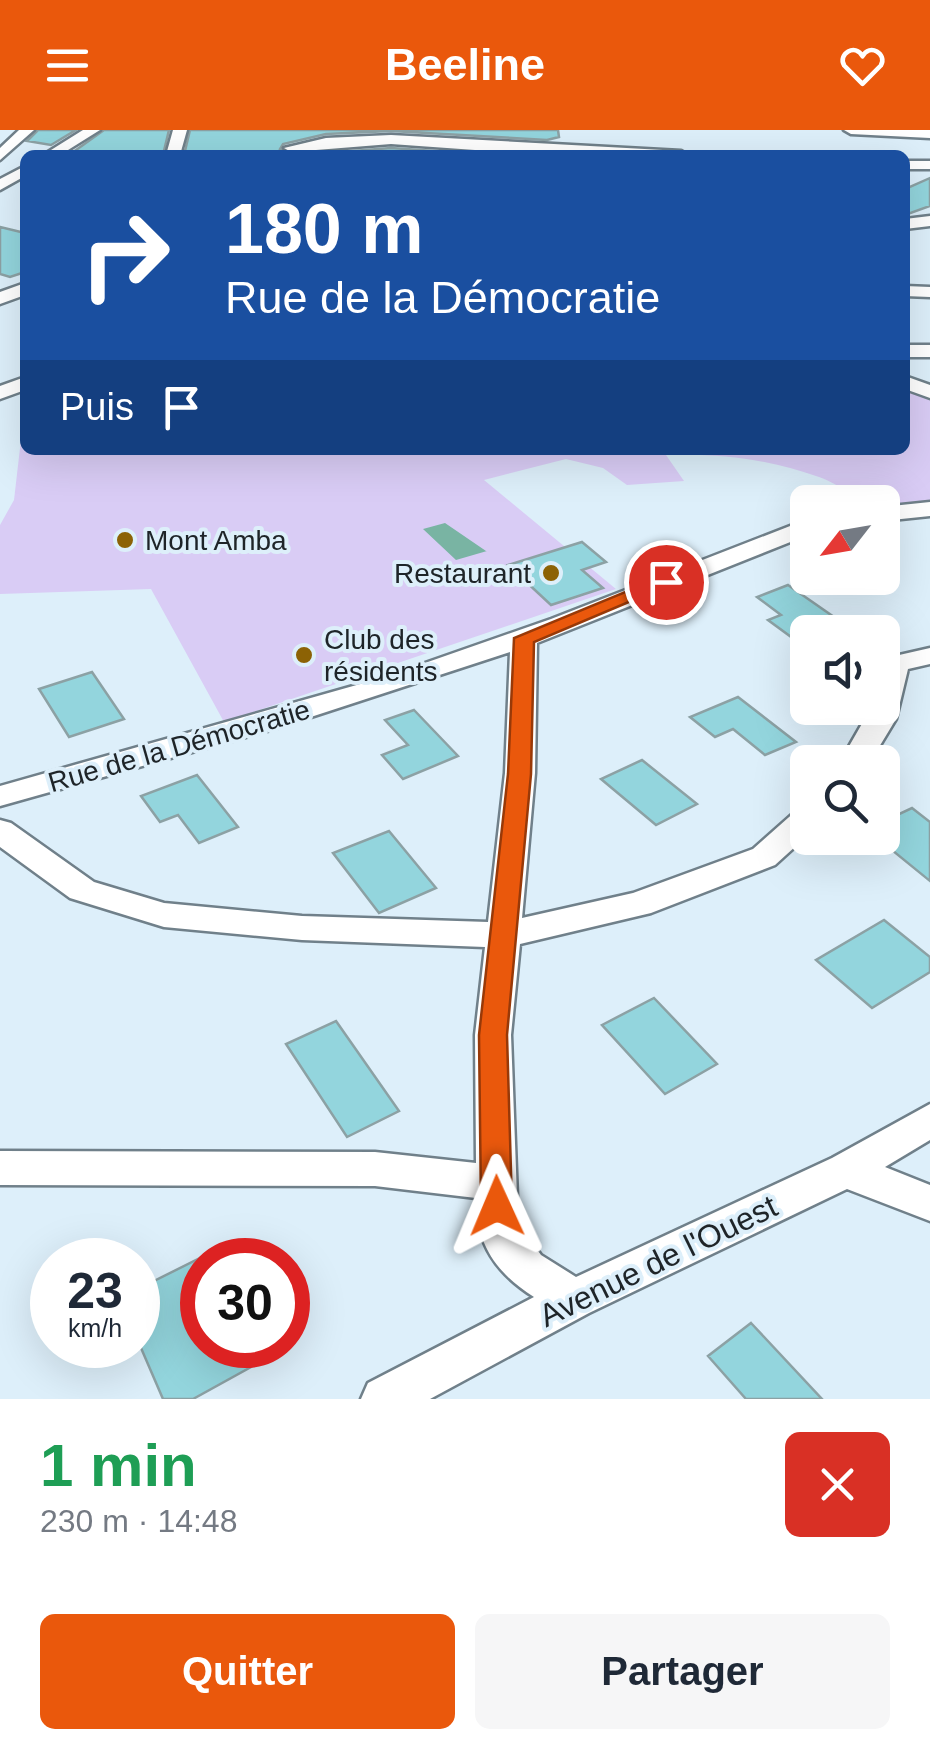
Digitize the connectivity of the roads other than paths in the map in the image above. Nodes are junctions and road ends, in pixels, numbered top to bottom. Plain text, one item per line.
1 (27, 130) edge
2 (92, 130) edge
3 (321, 130) edge
4 (852, 130) edge
5 (930, 134) edge
6 (441, 135) edge
7 (672, 137) dead end
8 (492, 145) junction
9 (58, 150) edge
10 (287, 150) edge
11 (294, 150) edge
12 (509, 150) edge
13 (584, 150) edge
14 (661, 150) edge
15 (0, 156) edge
16 (930, 509) edge
17 (900, 512) edge
18 (790, 533) edge
19 (524, 638) junction
20 (930, 656) edge
21 (866, 745) edge
22 (0, 796) edge
23 (0, 831) edge
24 (790, 833) edge
25 (503, 935) junction
26 (930, 1120) edge
27 (0, 1168) edge
28 (846, 1170) junction
29 (496, 1182) junction
30 (930, 1203) edge
31 (574, 1299) junction
32 (384, 1399) edge

1 - 15 street
2 - 9 street
3 - 10 street
4 - 5 street
6 - 8 street
6 - 11 street
7 - 14 street
8 - 12 street
8 - 13 street
16 - 17 street
18 - 19 street, Rue de la Démocratie
19 - 22 street, Rue de la Démocratie
19 - 25 street
20 - 21 street
23 - 25 street
24 - 25 street
25 - 29 street
26 - 28 street, Avenue de l'Ouest
27 - 29 street
28 - 30 street
28 - 31 street, Avenue de l'Ouest
29 - 31 street
31 - 32 street, Avenue de l'Ouest

